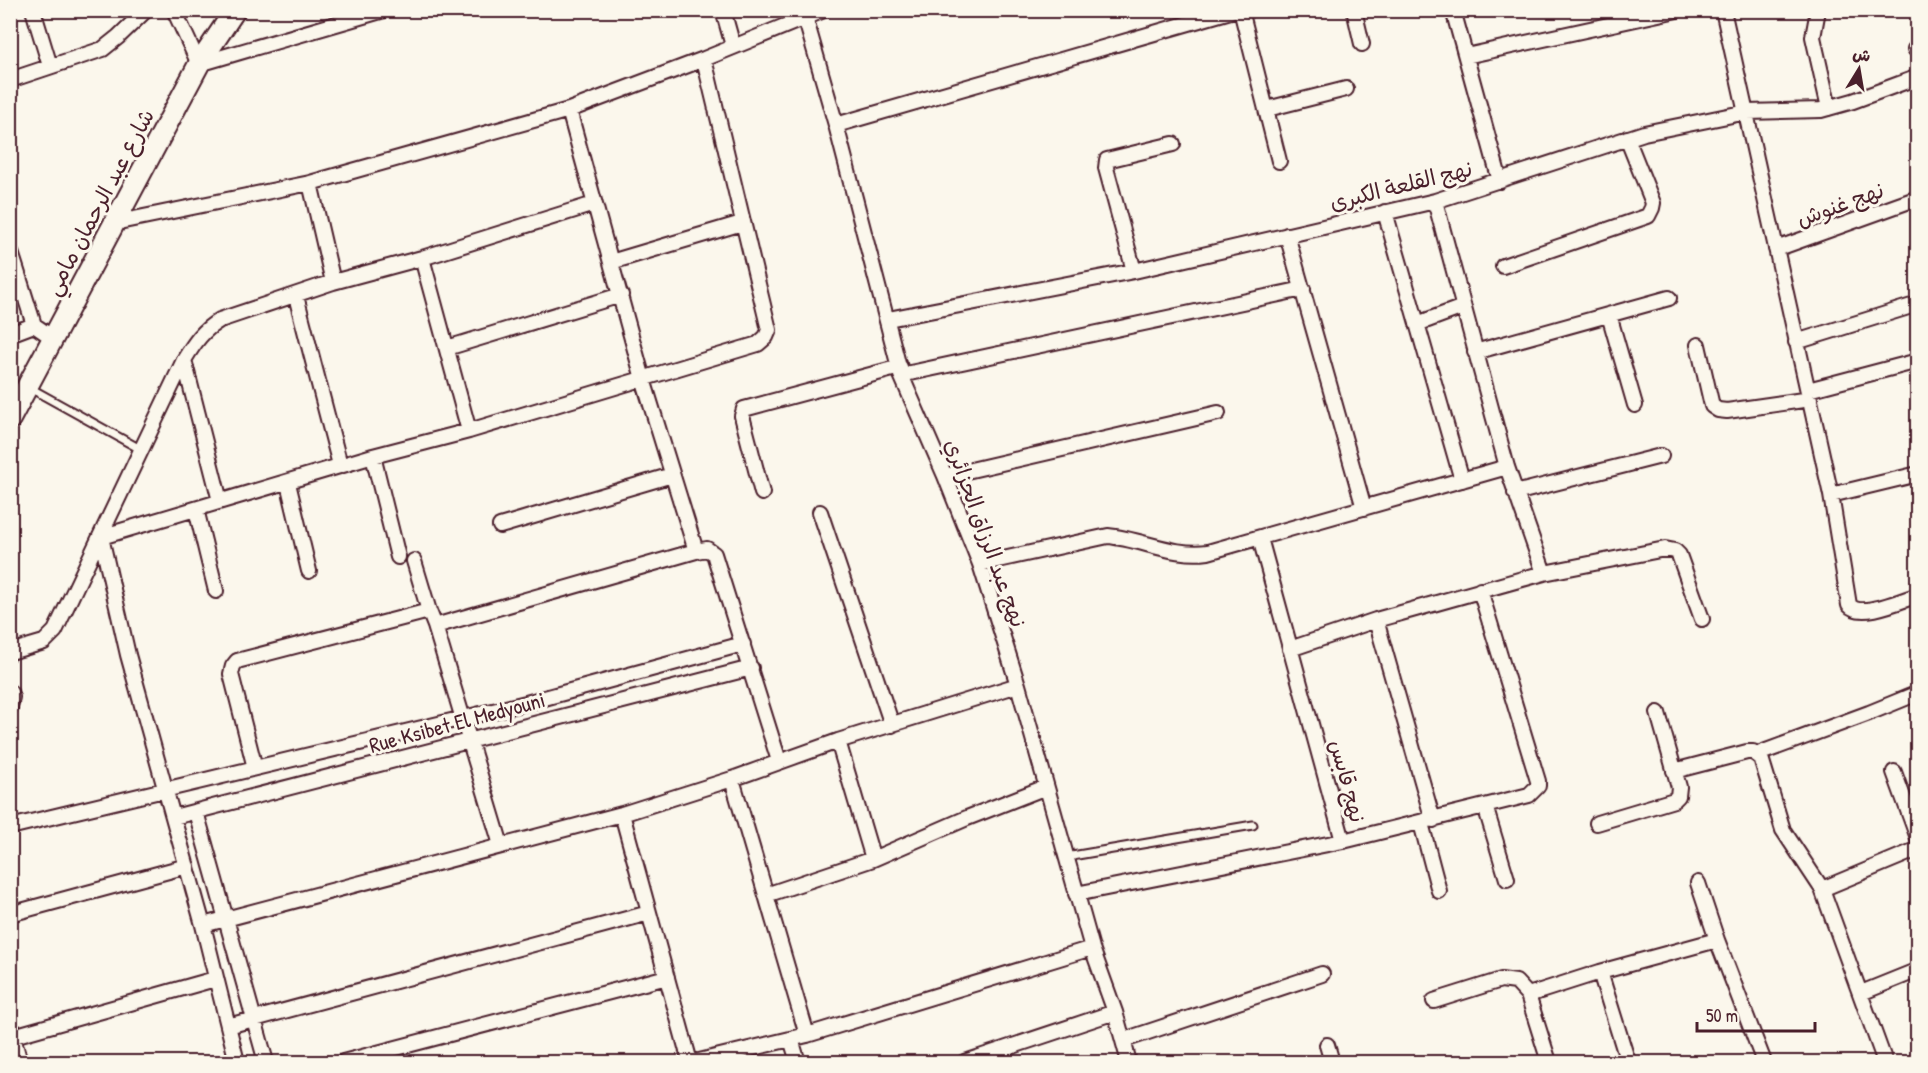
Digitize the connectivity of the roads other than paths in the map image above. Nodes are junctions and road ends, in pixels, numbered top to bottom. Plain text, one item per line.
1 (33, 10) edge
2 (146, 10) edge
3 (174, 10) edge
4 (235, 10) edge
5 (384, 10) edge
6 (723, 10) edge
7 (824, 10) edge
8 (1234, 10) edge
9 (1240, 10) edge
10 (1354, 10) edge
11 (1453, 10) edge
12 (1677, 10) edge
13 (1723, 10) edge
14 (1818, 10) edge
15 (805, 17) junction
16 (1362, 44) dead end
17 (733, 46) junction
18 (1466, 56) junction
19 (704, 59) junction
20 (200, 64) junction
21 (50, 66) junction
22 (1917, 77) edge
23 (10, 80) edge
24 (1346, 89) dead end
25 (1829, 108) junction
26 (1267, 109) junction
27 (569, 110) junction
28 (1746, 112) junction
29 (836, 125) junction
30 (1627, 138) junction
31 (1173, 144) dead end
32 (1279, 161) dead end
33 (1500, 181) junction
34 (310, 183) junction
35 (1917, 198) edge
36 (1435, 201) junction
37 (594, 204) junction
38 (1385, 212) junction
39 (114, 223) junction
40 (742, 224) junction
41 (1287, 235) junction
42 (10, 249) edge
43 (1776, 249) junction
44 (422, 258) junction
45 (611, 262) junction
46 (1503, 266) dead end
47 (1134, 271) junction
48 (333, 282) junction
49 (1303, 289) junction
50 (621, 295) junction
51 (296, 296) junction
52 (1669, 298) dead end
53 (1917, 304) edge
54 (1463, 307) junction
55 (1609, 315) junction
56 (888, 319) junction
57 (1417, 324) junction
58 (34, 325) junction
59 (10, 334) edge
60 (53, 338) junction
61 (1796, 342) junction
62 (1698, 345) dead end
63 (447, 348) junction
64 (1475, 352) junction
65 (184, 360) junction
66 (1917, 361) edge
67 (901, 371) junction
68 (643, 379) junction
69 (28, 387) junction
70 (1809, 394) junction
71 (1635, 405) dead end
72 (1218, 413) dead end
73 (10, 419) edge
74 (469, 430) junction
75 (142, 450) junction
76 (373, 456) junction
77 (1660, 456) dead end
78 (340, 465) junction
79 (1507, 467) junction
80 (1917, 474) edge
81 (672, 475) junction
82 (945, 476) junction
83 (1462, 480) junction
84 (288, 483) junction
85 (762, 493) dead end
86 (1515, 493) junction
87 (1831, 495) junction
88 (220, 501) junction
89 (1364, 508) junction
90 (196, 509) junction
91 (820, 512) dead end
92 (500, 526) dead end
93 (101, 537) junction
94 (1260, 538) junction
95 (696, 551) junction
96 (399, 557) dead end
97 (414, 561) dead end
98 (980, 564) junction
99 (309, 572) dead end
100 (1544, 573) junction
101 (1480, 590) junction
102 (216, 591) dead end
103 (1917, 595) edge
104 (429, 611) junction
105 (1702, 619) dead end
106 (1376, 620) junction
107 (435, 626) junction
108 (742, 644) junction
109 (1290, 649) junction
110 (10, 652) edge
111 (751, 668) junction
112 (1018, 685) junction
113 (10, 692) edge
114 (1917, 693) edge
115 (10, 708) edge
116 (1658, 712) dead end
117 (464, 716) junction
118 (892, 725) junction
119 (470, 741) junction
120 (838, 741) junction
121 (1758, 754) junction
122 (779, 761) junction
123 (255, 768) junction
124 (1674, 771) junction
125 (1894, 772) dead end
126 (732, 779) junction
127 (1046, 787) junction
128 (165, 789) junction
129 (1485, 806) junction
130 (196, 812) junction
131 (622, 814) junction
132 (174, 817) junction
133 (1427, 822) junction
134 (1597, 822) dead end
135 (1252, 825) dead end
136 (10, 828) edge
137 (1917, 837) edge
138 (1343, 841) junction
139 (501, 845) junction
140 (1917, 849) edge
141 (1066, 857) junction
142 (873, 860) junction
143 (187, 866) junction
144 (1507, 879) dead end
145 (1698, 883) dead end
146 (1822, 889) junction
147 (1439, 891) dead end
148 (1076, 894) junction
149 (766, 895) junction
150 (649, 913) junction
151 (10, 914) edge
152 (227, 919) junction
153 (203, 925) junction
154 (1717, 940) junction
155 (1092, 948) junction
156 (1917, 970) edge
157 (1600, 972) junction
158 (1322, 974) dead end
159 (667, 977) junction
160 (215, 979) junction
161 (1861, 993) junction
162 (1528, 995) junction
163 (1434, 1000) dead end
164 (1115, 1012) junction
165 (254, 1020) junction
166 (228, 1026) junction
167 (11, 1034) edge
168 (807, 1035) junction
169 (791, 1039) junction
170 (1124, 1040) junction
171 (1327, 1046) dead end
172 (20, 1062) edge
173 (237, 1062) edge
174 (266, 1062) edge
175 (343, 1062) edge
176 (693, 1062) edge
177 (798, 1062) edge
178 (965, 1062) edge
179 (1129, 1062) edge
180 (1332, 1062) edge
181 (1549, 1062) edge
182 (1628, 1062) edge
183 (1764, 1062) edge
184 (1885, 1062) edge

1 - 21 street
2 - 21 street
3 - 20 street
4 - 20 street, شارع عبد الرحمان مامي
5 - 20 street
6 - 17 street
7 - 15 street
8 - 29 street
9 - 26 street
10 - 16 street
11 - 18 street
12 - 18 street
13 - 28 street
14 - 25 street
15 - 17 street
15 - 29 street, نهج عبد الرزاق الجزائري
17 - 19 street
18 - 33 street
19 - 27 street
19 - 40 street
20 - 39 street, شارع عبد الرحمان مامي
21 - 23 street
22 - 25 street, نهج القلعة الكبرى
24 - 26 street
25 - 28 street, نهج القلعة الكبرى
26 - 32 street
27 - 34 street
27 - 37 street
28 - 30 street, نهج القلعة الكبرى
28 - 43 street
29 - 56 street, نهج عبد الرزاق الجزائري
30 - 33 street, نهج القلعة الكبرى
30 - 46 street
31 - 47 street
33 - 36 street, نهج القلعة الكبرى
34 - 39 street
34 - 48 street
35 - 43 street, نهج غنوش
36 - 38 street, نهج القلعة الكبرى
36 - 54 street
37 - 44 street
37 - 45 street
38 - 41 street, نهج القلعة الكبرى
38 - 57 street
39 - 60 street, شارع عبد الرحمان مامي
40 - 45 street
40 - 68 street
41 - 47 street, نهج القلعة الكبرى
41 - 49 street
42 - 58 street
43 - 61 street
44 - 48 street
44 - 63 street
45 - 50 street
47 - 56 street, نهج القلعة الكبرى
48 - 51 street
49 - 67 street
49 - 89 street
50 - 63 street
50 - 68 street
51 - 65 street
51 - 78 street
52 - 55 street
53 - 61 street
54 - 57 street
54 - 64 street
55 - 64 street
55 - 71 street
56 - 67 street, نهج عبد الرزاق الجزائري
57 - 83 street
58 - 59 street
58 - 60 street
60 - 69 street, شارع عبد الرحمان مامي
61 - 70 street
62 - 70 street
63 - 74 street
64 - 79 street
65 - 75 street
65 - 88 street
66 - 70 street
67 - 82 street, نهج عبد الرزاق الجزائري
67 - 85 street
68 - 74 street
68 - 81 street
69 - 73 street, شارع عبد الرحمان مامي
69 - 75 lane
70 - 87 street
72 - 82 street
74 - 76 street
75 - 93 street
76 - 78 street
76 - 96 street
77 - 86 street
78 - 84 street
79 - 83 street
79 - 86 street
80 - 87 street
81 - 92 street
81 - 95 street
82 - 98 street, نهج عبد الرزاق الجزائري
83 - 89 street
84 - 88 street
84 - 99 street
86 - 100 street
87 - 103 street
88 - 90 street
89 - 94 street
90 - 93 street
90 - 102 street
91 - 118 street
93 - 110 street
93 - 128 street
94 - 98 street
94 - 109 street, نهج قابس
95 - 107 street
95 - 108 street
97 - 104 street
98 - 112 street, نهج عبد الرزاق الجزائري
100 - 101 street
100 - 105 street
101 - 106 street
101 - 129 street
104 - 107 street
104 - 123 street
106 - 109 street
106 - 133 street
107 - 117 street
108 - 111 street
108 - 117 street, Rue Ksibet El Medyouni
109 - 138 street, نهج قابس
111 - 119 street, Rue Ksibet El Medyouni
111 - 122 street
112 - 118 street
112 - 127 street, نهج عبد الرزاق الجزائري
113 - 115 street
114 - 121 street
116 - 124 street
117 - 119 street
117 - 123 street, Rue Ksibet El Medyouni
118 - 120 street
119 - 130 street, Rue Ksibet El Medyouni
119 - 139 street
120 - 122 street
120 - 142 street
121 - 124 street
121 - 146 street
122 - 126 street
123 - 128 street, Rue Ksibet El Medyouni
124 - 134 street
125 - 137 street
126 - 131 street
126 - 149 street
127 - 141 street, نهج عبد الرزاق الجزائري
127 - 142 street
128 - 132 street
128 - 136 street, Rue Ksibet El Medyouni
129 - 133 street
129 - 144 street
130 - 132 street, Rue Ksibet El Medyouni
130 - 152 street
131 - 139 street
131 - 150 street
132 - 143 street
133 - 138 street
133 - 147 street
135 - 141 lane
138 - 148 street, نهج قابس
139 - 152 street
140 - 146 street
141 - 148 street, نهج عبد الرزاق الجزائري
142 - 149 street
143 - 151 street
143 - 153 street
145 - 154 street
146 - 161 street
148 - 155 street, نهج عبد الرزاق الجزائري
149 - 168 street
150 - 159 street
150 - 165 street
152 - 153 street
152 - 165 street
153 - 160 street
154 - 157 street
154 - 183 street
155 - 164 street, نهج عبد الرزاق الجزائري
155 - 168 street
156 - 161 street
157 - 162 street
157 - 182 street
158 - 170 street
159 - 175 street
159 - 176 street
160 - 166 street
160 - 167 street
161 - 184 street
162 - 163 street
162 - 181 street
164 - 170 street, نهج عبد الرزاق الجزائري
164 - 178 street
165 - 166 street
165 - 174 street
166 - 173 street
167 - 172 street
168 - 169 street
169 - 176 street
169 - 177 street
170 - 179 street, نهج عبد الرزاق الجزائري
171 - 180 street

